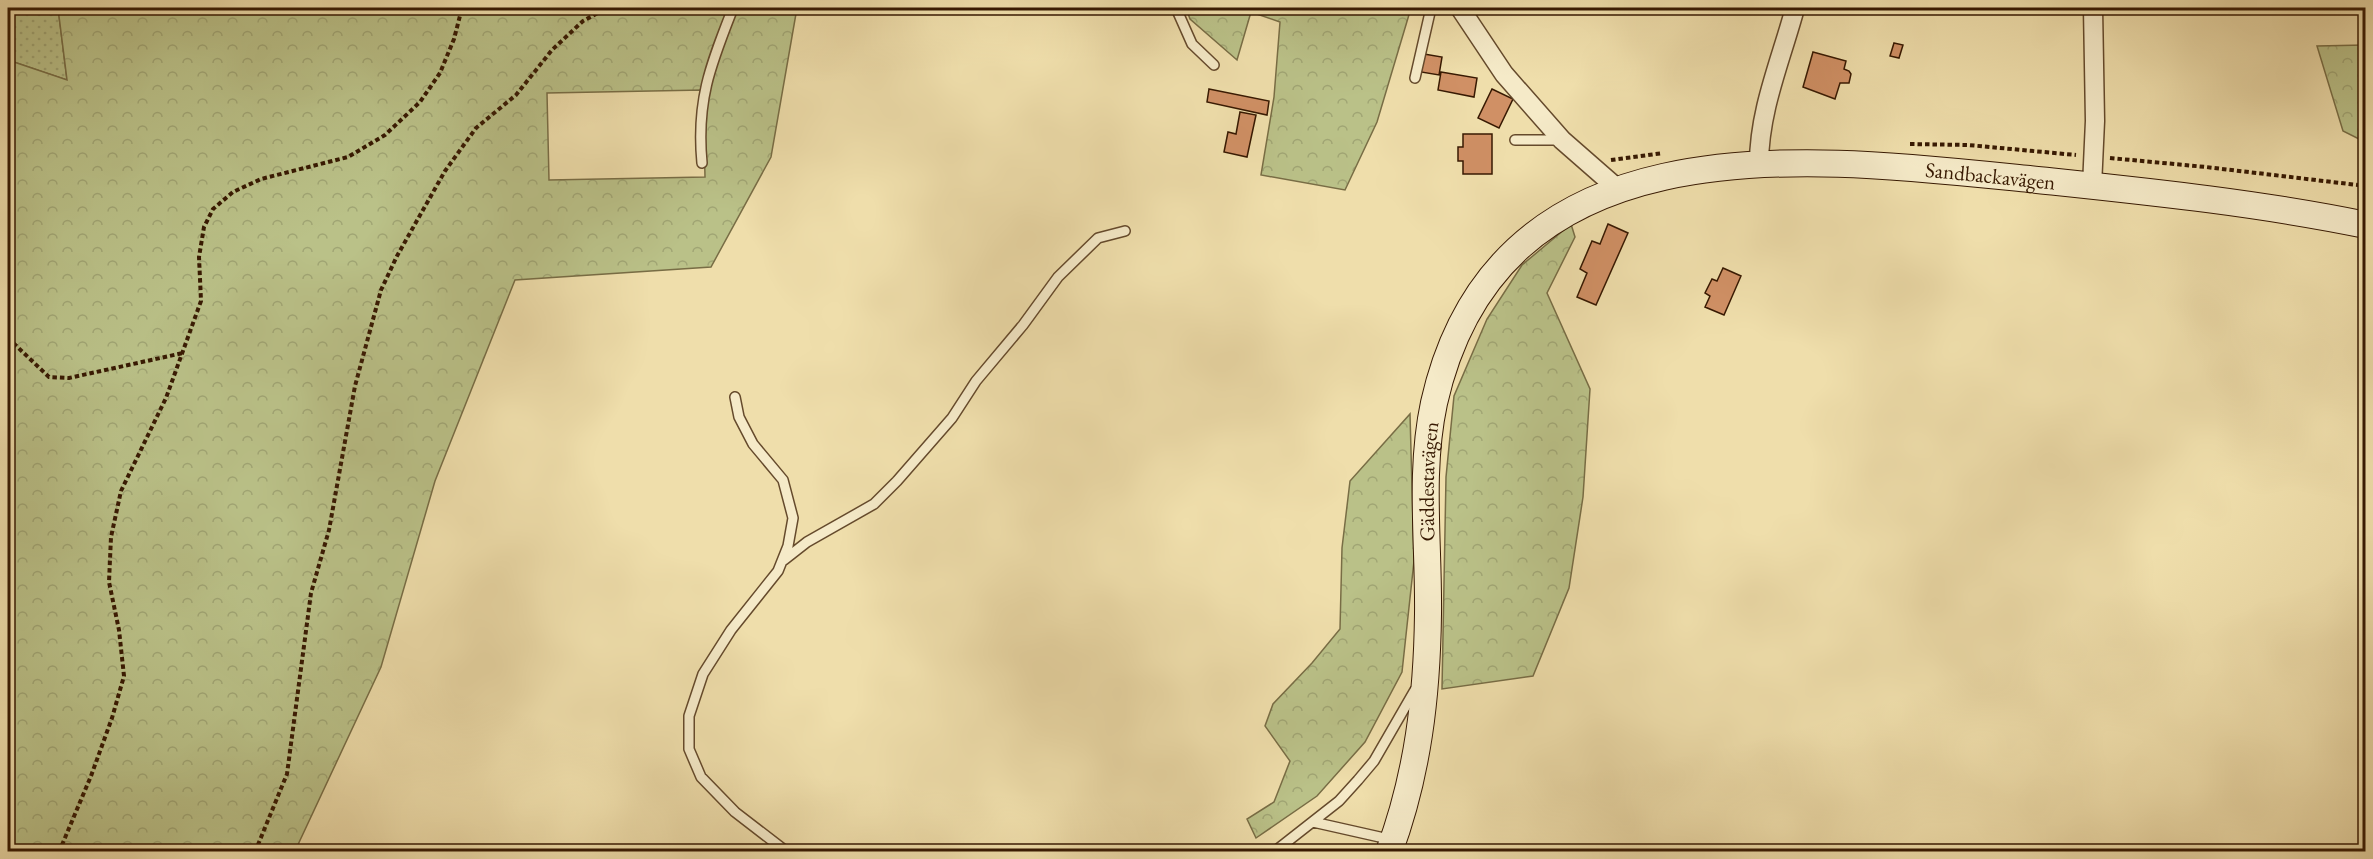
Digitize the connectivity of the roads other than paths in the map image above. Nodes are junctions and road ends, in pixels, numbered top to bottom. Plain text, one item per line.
1 (733, 8) edge
2 (1176, 8) edge
3 (1431, 8) edge
4 (1461, 8) edge
5 (1795, 8) edge
6 (2093, 8) edge
7 (1214, 66) dead end
8 (1415, 78) dead end
9 (1515, 140) dead end
10 (1562, 140) junction
11 (702, 163) dead end
12 (1759, 164) junction
13 (2092, 186) junction
14 (1618, 189) junction
15 (2366, 225) edge
16 (1125, 231) dead end
17 (735, 397) dead end
18 (782, 561) junction
19 (1425, 666) junction
20 (1313, 822) junction
21 (1391, 846) edge
22 (787, 852) edge
23 (1274, 852) edge

1 - 11 lane
2 - 7 lane
3 - 8 lane
4 - 10 street
5 - 12 street
6 - 13 street
9 - 10 lane
10 - 14 street
12 - 13 street, Sandbackavägen
12 - 14 street, Sandbackavägen
13 - 15 street, Sandbackavägen
14 - 19 street, Gäddestavägen
16 - 18 lane
17 - 18 lane
18 - 22 lane
19 - 20 lane
19 - 21 street, Gäddestavägen
20 - 21 lane
20 - 23 lane

